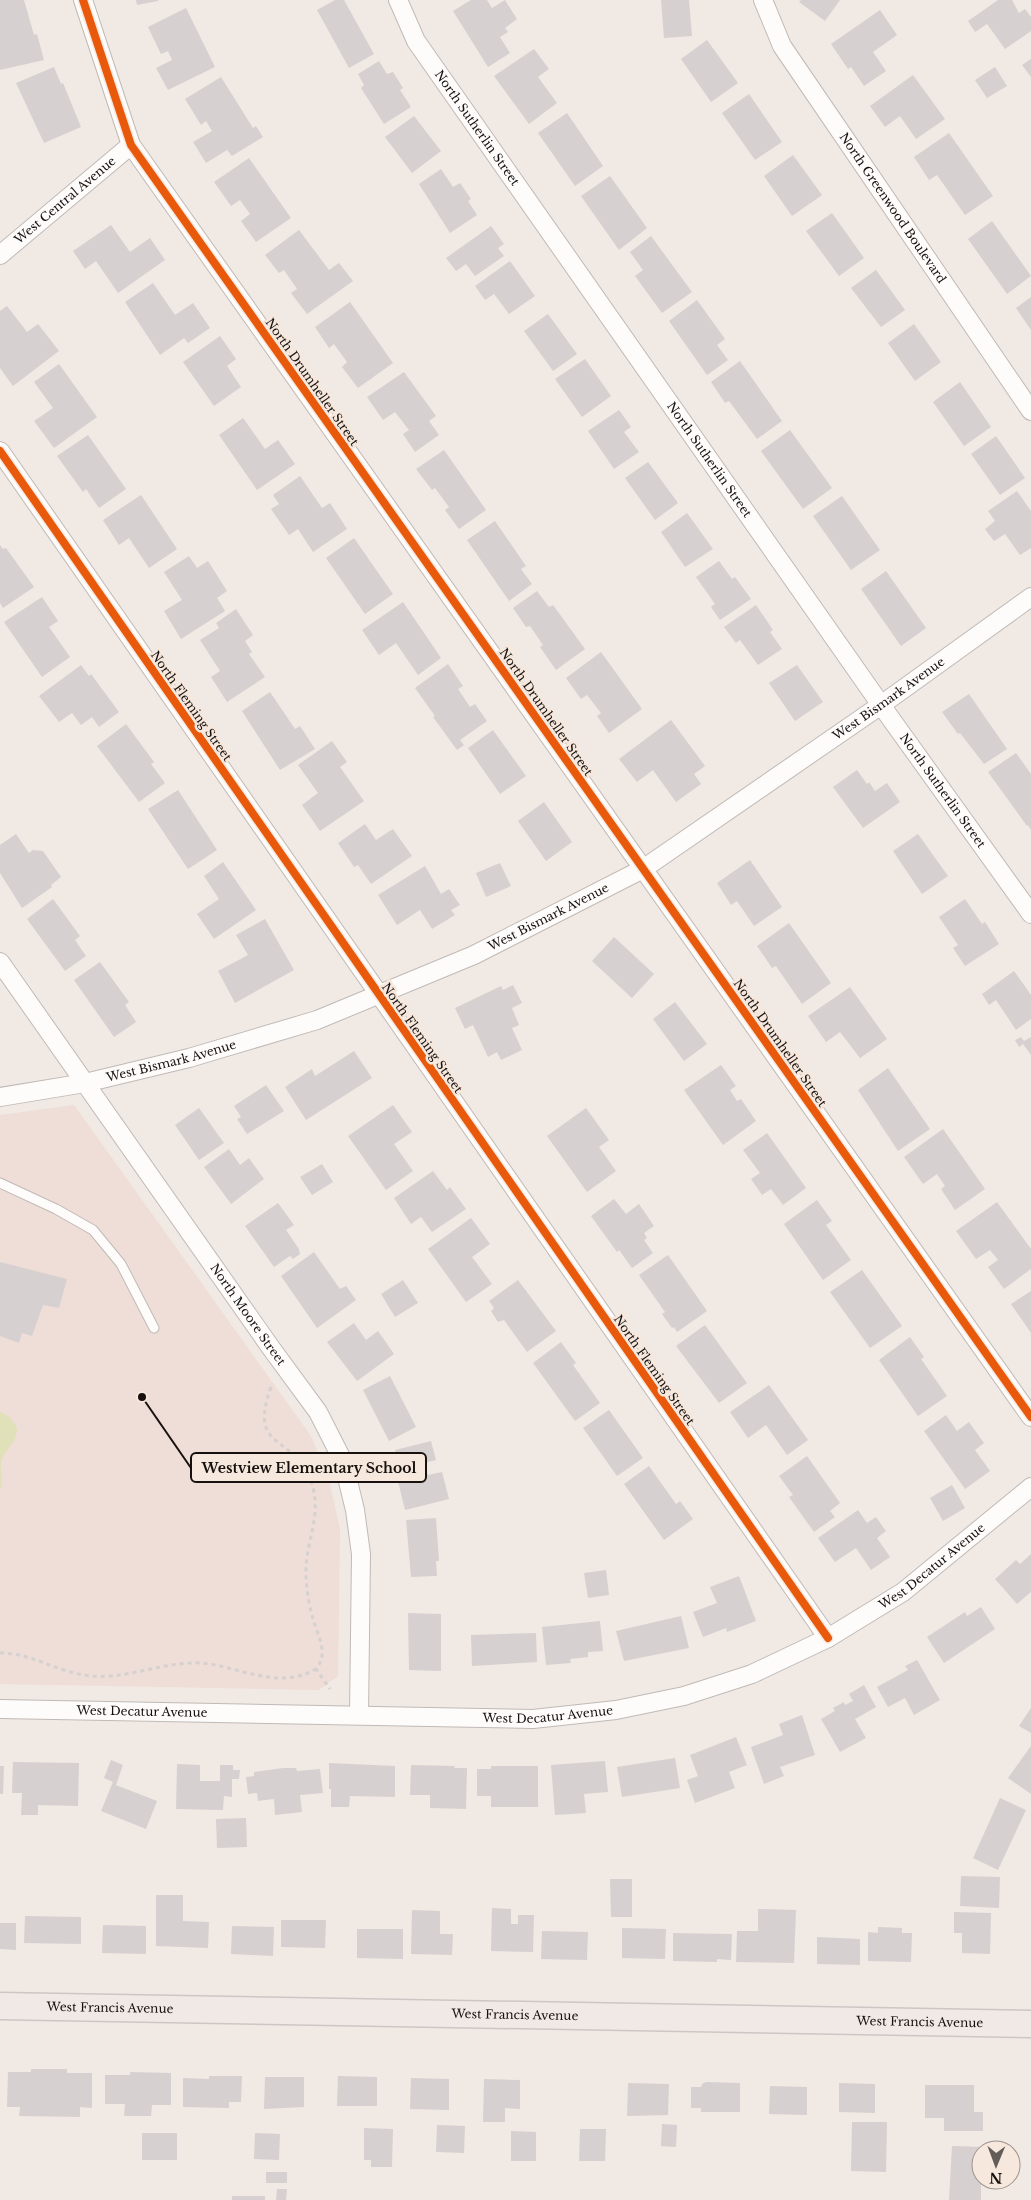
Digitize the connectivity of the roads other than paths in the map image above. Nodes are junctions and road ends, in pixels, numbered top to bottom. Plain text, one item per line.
1 (83, 0) edge
2 (398, 0) edge
3 (762, 0) edge
4 (131, 145) junction
5 (0, 255) edge
6 (1031, 411) edge
7 (0, 451) edge
8 (1031, 597) edge
9 (881, 705) junction
10 (643, 869) junction
11 (1031, 914) edge
12 (0, 962) edge
13 (378, 996) junction
14 (85, 1083) junction
15 (0, 1097) edge
16 (0, 1183) edge
17 (154, 1328) dead end
18 (1031, 1417) edge
19 (1031, 1487) edge
20 (828, 1638) junction
21 (0, 1709) edge
22 (359, 1715) junction
23 (0, 2006) edge
24 (1031, 2024) edge

1 - 4 street, North Drumheller Street
2 - 9 street, North Sutherlin Street
3 - 6 street, North Greenwood Boulevard
4 - 5 street, West Central Avenue
4 - 10 street, North Drumheller Street
7 - 13 street, North Fleming Street
8 - 9 street, West Bismark Avenue
9 - 10 street, West Bismark Avenue
9 - 11 street, North Sutherlin Street
10 - 13 street, West Bismark Avenue
10 - 18 street, North Drumheller Street
12 - 14 street, North Moore Street
13 - 14 street, West Bismark Avenue
13 - 20 street, North Fleming Street
14 - 15 street, West Bismark Avenue
14 - 22 street, North Moore Street
16 - 17 lane
19 - 20 street, West Decatur Avenue
20 - 22 street, West Decatur Avenue
21 - 22 street, West Decatur Avenue
23 - 24 main road, West Francis Avenue

